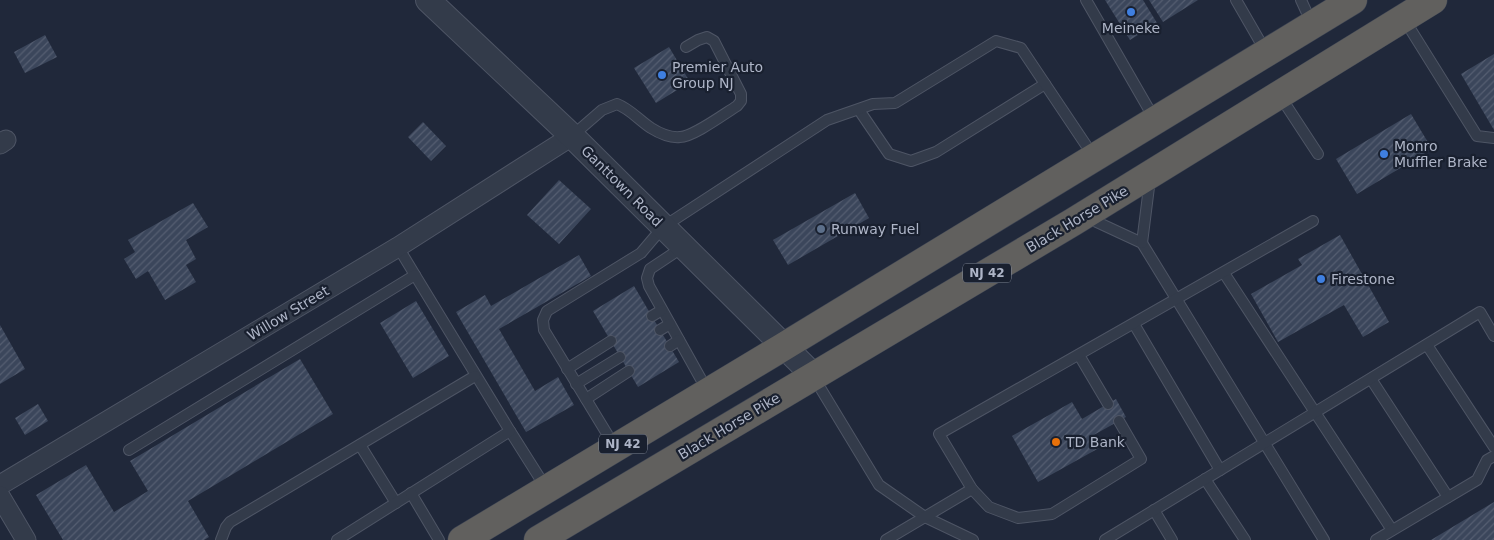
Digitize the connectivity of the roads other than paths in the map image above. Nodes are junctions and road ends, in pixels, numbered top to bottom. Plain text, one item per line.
1 (428, 0) edge
2 (1086, 0) edge
3 (1236, 0) edge
4 (1301, 0) edge
5 (1353, 0) edge
6 (1433, 0) edge
7 (1404, 18) junction
8 (1312, 25) junction
9 (686, 47) dead end
10 (1267, 53) junction
11 (1045, 84) junction
12 (1280, 95) junction
13 (859, 110) junction
14 (1156, 121) junction
15 (572, 136) junction
16 (1494, 138) edge
17 (1318, 154) dead end
18 (1094, 158) junction
19 (1150, 174) junction
20 (1083, 216) junction
21 (1313, 221) dead end
22 (663, 227) junction
23 (1142, 243) junction
24 (398, 247) junction
25 (683, 247) junction
26 (1224, 272) junction
27 (415, 275) junction
28 (1176, 300) junction
29 (662, 310) junction
30 (652, 316) dead end
31 (670, 324) junction
32 (1134, 324) junction
33 (660, 330) dead end
34 (1494, 336) edge
35 (679, 340) junction
36 (611, 341) dead end
37 (1427, 345) junction
38 (670, 346) dead end
39 (784, 347) junction
40 (1079, 354) junction
41 (620, 357) dead end
42 (567, 368) junction
43 (629, 371) dead end
44 (813, 375) junction
45 (476, 376) junction
46 (1371, 379) junction
47 (576, 384) junction
48 (708, 392) junction
49 (586, 399) junction
50 (1108, 404) dead end
51 (1316, 412) junction
52 (1119, 421) dead end
53 (510, 432) junction
54 (1265, 443) junction
55 (360, 445) junction
56 (1494, 447) edge
57 (615, 448) junction
58 (129, 450) dead end
59 (1494, 456) edge
60 (1220, 470) junction
61 (1205, 479) junction
62 (0, 485) edge
63 (547, 489) junction
64 (972, 489) junction
65 (411, 494) junction
66 (0, 496) edge
67 (1448, 497) junction
68 (396, 503) junction
69 (1154, 510) junction
70 (925, 517) junction
71 (1392, 530) junction
72 (26, 540) edge
73 (221, 540) edge
74 (337, 540) edge
75 (440, 540) edge
76 (462, 540) edge
77 (538, 540) edge
78 (886, 540) edge
79 (973, 540) edge
80 (1105, 540) edge
81 (1172, 540) edge
82 (1245, 540) edge
83 (1324, 540) edge
84 (1376, 540) edge

1 - 15 street, Ganttown Road
2 - 14 lane
3 - 10 lane
4 - 8 lane
5 - 8 highway, NJ 42
6 - 7 highway, Black Horse Pike / NJ 42
7 - 12 highway, Black Horse Pike / NJ 42
7 - 16 lane
8 - 10 highway, NJ 42
9 - 15 lane
10 - 14 highway, NJ 42
11 - 13 lane
11 - 13 lane
11 - 18 lane
12 - 17 lane
12 - 19 highway, Black Horse Pike / NJ 42
13 - 22 lane
14 - 18 highway, NJ 42
15 - 22 street, Ganttown Road
15 - 24 street, Willow Street
18 - 39 highway, NJ 42
19 - 20 highway, Black Horse Pike / NJ 42
19 - 23 lane
20 - 23 lane
20 - 44 highway, Black Horse Pike / NJ 42
21 - 26 lane
22 - 25 street, Ganttown Road
22 - 42 lane
23 - 28 lane
24 - 27 lane
24 - 62 street, Willow Street
25 - 29 lane
25 - 39 street, Ganttown Road
26 - 28 lane
26 - 51 lane
27 - 45 lane
27 - 58 lane
28 - 32 lane
28 - 54 lane
29 - 30 lane
29 - 31 lane
31 - 33 lane
31 - 35 lane
32 - 40 lane
32 - 60 lane
34 - 37 lane
35 - 38 lane
35 - 48 lane
36 - 42 lane
37 - 46 lane
37 - 56 lane
39 - 44 street, Ganttown Road
39 - 48 highway, NJ 42
40 - 50 lane
40 - 64 lane
41 - 47 lane
42 - 47 lane
43 - 49 lane
44 - 70 lane
44 - 77 highway, Black Horse Pike / NJ 42
45 - 53 lane
45 - 55 lane
46 - 51 lane
46 - 67 lane
47 - 49 lane
48 - 57 highway, NJ 42
49 - 57 lane
51 - 54 lane
51 - 71 lane
52 - 64 lane
53 - 63 lane
53 - 65 lane
54 - 60 lane
54 - 83 lane
55 - 68 lane
55 - 73 lane
57 - 63 highway, NJ 42
59 - 67 lane
60 - 61 lane
61 - 69 lane
61 - 82 lane
63 - 76 highway, NJ 42
64 - 70 lane
65 - 68 lane
65 - 75 lane
66 - 72 street
67 - 71 lane
68 - 74 lane
69 - 80 lane
69 - 81 lane
70 - 78 lane
70 - 79 lane
71 - 84 lane

